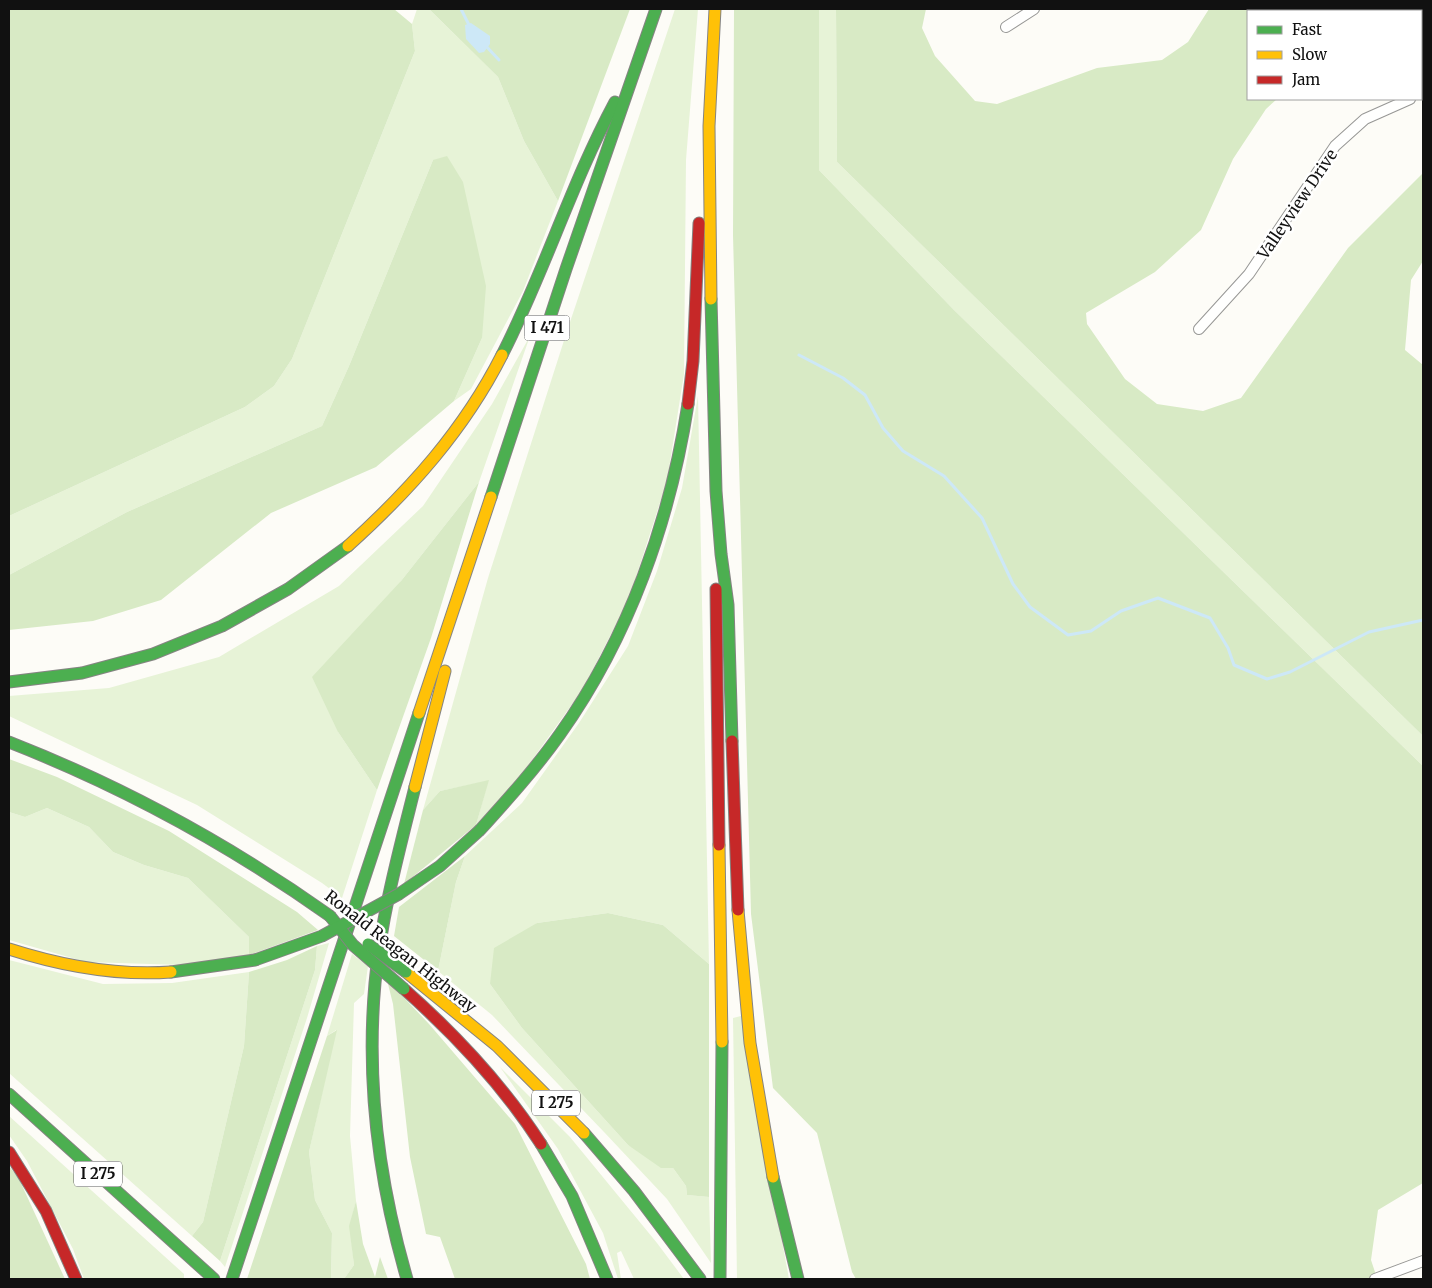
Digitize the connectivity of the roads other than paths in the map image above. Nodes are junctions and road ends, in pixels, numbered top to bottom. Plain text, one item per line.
1 (656, 9) edge
2 (715, 9) edge
3 (1034, 9) edge
4 (1006, 27) dead end
5 (639, 60) junction
6 (709, 87) junction
7 (1408, 100) edge
8 (1199, 329) dead end
9 (720, 549) junction
10 (459, 597) junction
11 (9, 682) edge
12 (9, 742) edge
13 (330, 916) junction
14 (9, 949) edge
15 (9, 1094) edge
16 (9, 1152) edge
17 (1423, 1261) edge
18 (76, 1279) edge
19 (214, 1279) edge
20 (232, 1279) edge
21 (407, 1279) edge
22 (606, 1279) edge
23 (700, 1279) edge
24 (720, 1279) edge
25 (798, 1279) edge
26 (1375, 1279) edge

1 - 5 highway, I 471
2 - 6 highway
3 - 4 street
5 - 10 highway, I 471
5 - 11 highway
6 - 9 highway
6 - 14 highway, bridge
7 - 8 street, Valleyview Drive
9 - 24 highway
9 - 25 highway
10 - 20 highway
10 - 21 highway
12 - 13 highway, Ronald Reagan Highway / I 275
13 - 22 highway, bridge
13 - 23 highway, Ronald Reagan Highway / I 275, bridge
15 - 19 highway, I 275
16 - 18 highway
17 - 26 street

